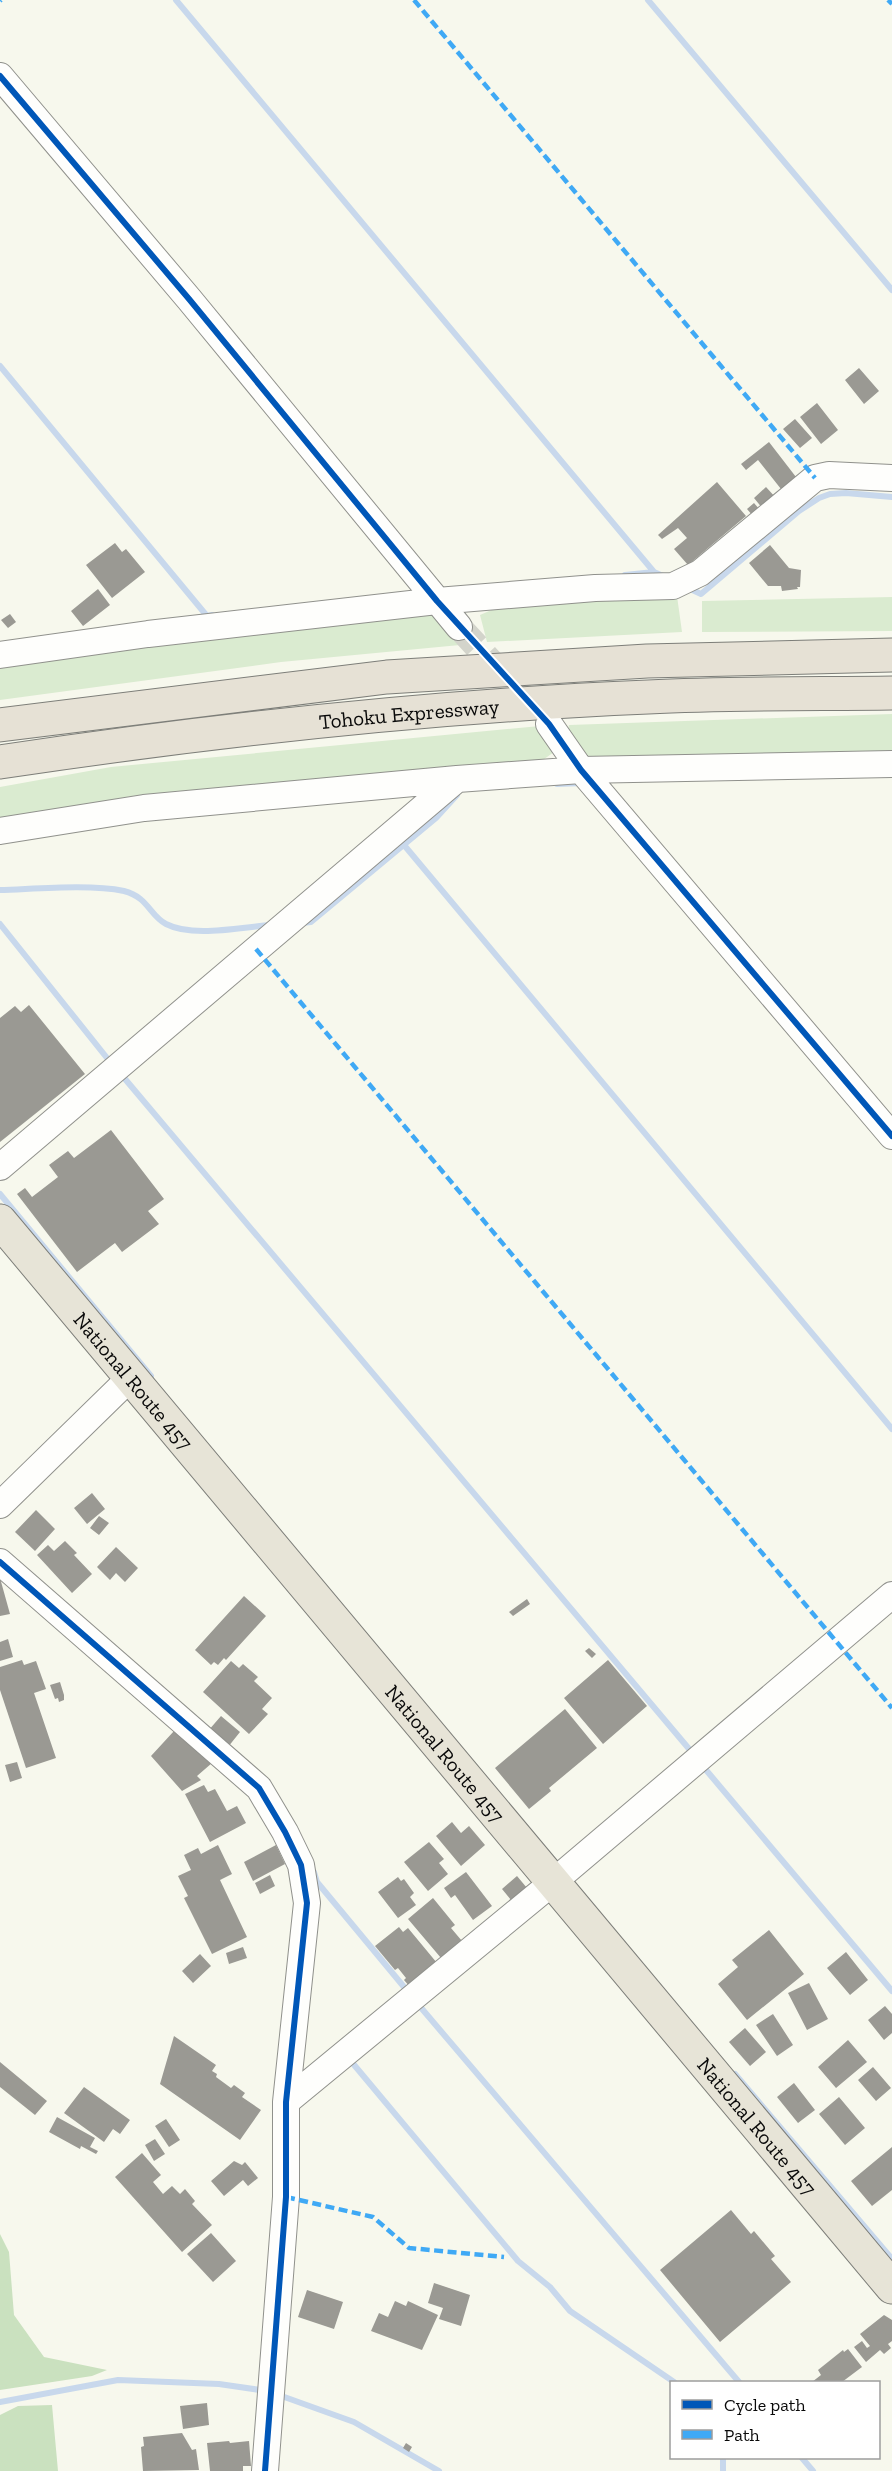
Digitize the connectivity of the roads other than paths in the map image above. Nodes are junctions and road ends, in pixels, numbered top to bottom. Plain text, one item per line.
1 (0, 76) edge
2 (892, 478) edge
3 (437, 601) junction
4 (459, 627) tunnel mouth
5 (3, 651) edge
6 (892, 656) edge
7 (892, 693) edge
8 (549, 724) tunnel mouth
9 (0, 725) edge
10 (0, 762) edge
11 (892, 764) edge
12 (580, 770) junction
13 (457, 779) junction
14 (0, 831) edge
15 (892, 1136) edge
16 (0, 1167) edge
17 (0, 1221) edge
18 (130, 1378) junction
19 (0, 1505) edge
20 (0, 1562) edge
21 (892, 1595) edge
22 (552, 1883) junction
23 (286, 2102) junction
24 (892, 2287) edge
25 (265, 2471) edge

1 - 3 street
2 - 3 street
3 - 4 street
3 - 5 street
6 - 9 highway, Tohoku Expressway
7 - 10 highway, Tohoku Expressway
8 - 12 street
11 - 12 street
12 - 13 street
12 - 15 street
13 - 14 street
13 - 16 street
17 - 18 highway, National Route 457
18 - 19 street
18 - 22 highway, National Route 457
20 - 23 street
21 - 22 street
22 - 23 street
22 - 24 highway, National Route 457
23 - 25 street

